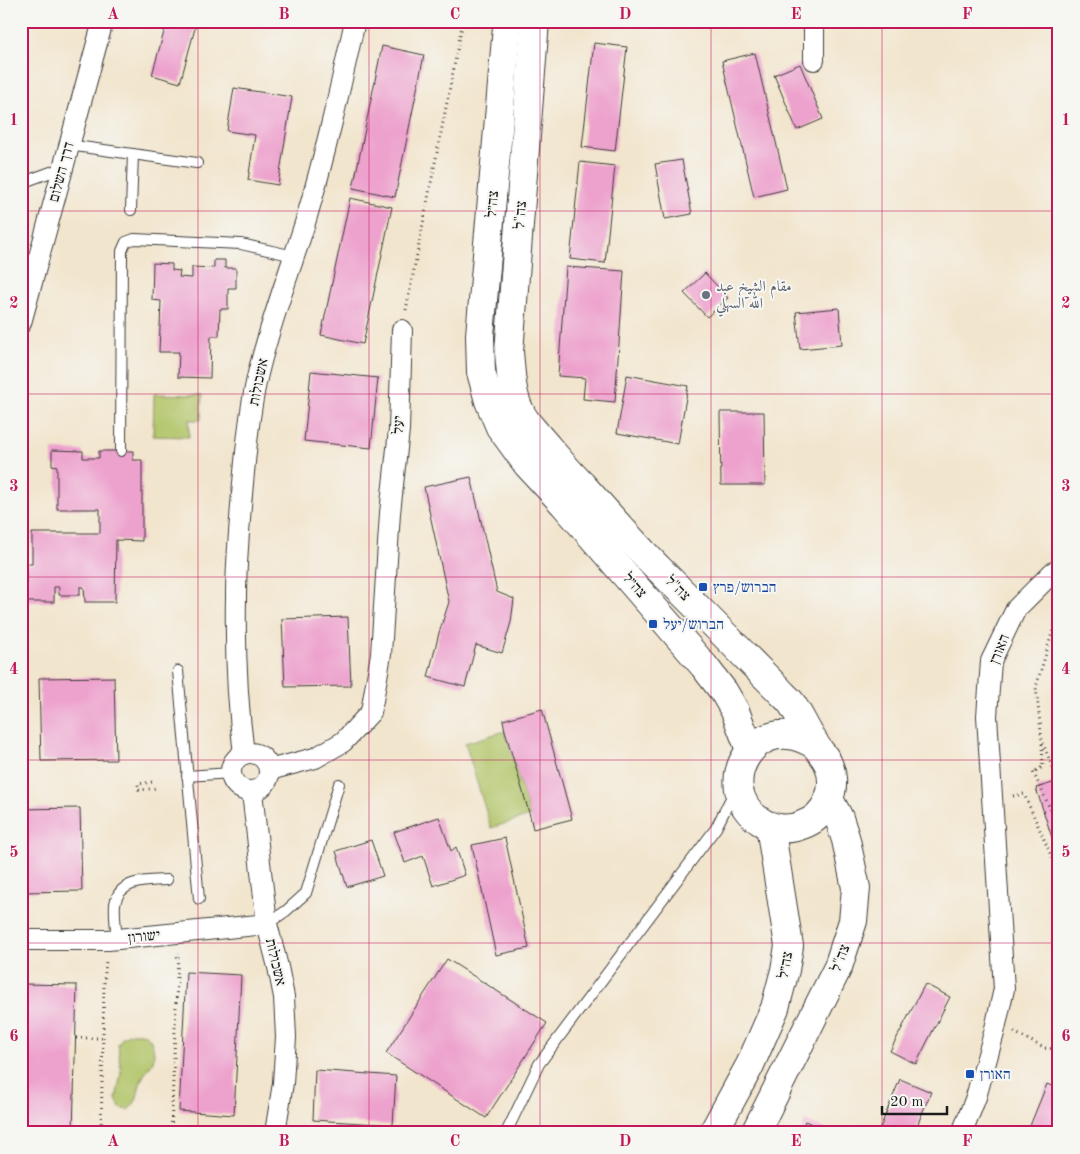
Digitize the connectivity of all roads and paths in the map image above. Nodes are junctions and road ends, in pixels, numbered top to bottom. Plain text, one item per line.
1 (103, 21) edge
2 (355, 21) edge
3 (463, 21) edge
4 (507, 21) edge
5 (535, 21) edge
6 (814, 21) edge
7 (814, 60) dead end
8 (68, 145) junction
9 (133, 154) junction
10 (197, 164) dead end
11 (62, 168) junction
12 (21, 183) edge
13 (131, 210) dead end
14 (294, 256) junction
15 (21, 323) edge
16 (402, 330) joint
17 (120, 451) dead end
18 (1059, 569) edge
19 (1059, 620) edge
20 (178, 671) dead end
21 (1042, 741) junction
22 (816, 746) junction
23 (750, 750) junction
24 (244, 754) junction
25 (269, 770) junction
26 (231, 773) junction
27 (187, 776) junction
28 (739, 776) junction
29 (1058, 781) edge
30 (152, 782) dead end
31 (339, 784) dead end
32 (158, 788) dead end
33 (252, 792) junction
34 (1024, 794) dead end
35 (829, 799) junction
36 (724, 810) junction
37 (761, 820) junction
38 (1059, 827) edge
39 (1059, 862) edge
40 (167, 880) dead end
41 (198, 899) dead end
42 (267, 924) junction
43 (179, 933) junction
44 (112, 939) junction
45 (21, 940) edge
46 (996, 1022) junction
47 (76, 1038) dead end
48 (103, 1038) junction
49 (1059, 1049) edge
50 (74, 1130) dead end
51 (102, 1133) edge
52 (171, 1133) edge
53 (275, 1133) edge
54 (506, 1133) edge
55 (713, 1133) edge
56 (755, 1133) edge
57 (962, 1133) edge

1 - 8 street, דרך השלום
2 - 14 street, אשכולות
3 - 16 path
4 - 23 main road, צה״ל
5 - 22 main road, צה"ל
6 - 7 street
8 - 9 lane
8 - 11 street, דרך השלום
9 - 10 lane
9 - 13 lane
11 - 12 lane
11 - 15 street, דרך השלום
14 - 17 lane
14 - 24 street, אשכולות
16 - 25 street, יעל
18 - 46 street, האורן
19 - 21 path
20 - 27 lane
21 - 29 path
21 - 38 path
22 - 23 main road
22 - 35 main road, צה"ל
23 - 28 main road
24 - 25 street
24 - 26 street
25 - 33 street
26 - 27 lane
26 - 33 street
27 - 41 lane
28 - 36 lane
28 - 37 main road, צה״ל
30 - 32 path
31 - 42 lane
33 - 42 street, אשכולות
34 - 39 path
35 - 37 main road
35 - 56 main road, צה"ל
36 - 37 lane
36 - 54 lane
37 - 55 main road, צה״ל
40 - 44 lane
42 - 43 street, ישורון
42 - 53 street, אשכולות
43 - 44 street, ישורון
43 - 52 path
44 - 45 street, ישורון
44 - 48 path
46 - 49 path
46 - 57 street, האורן
47 - 48 path
48 - 51 path
50 - 51 path

